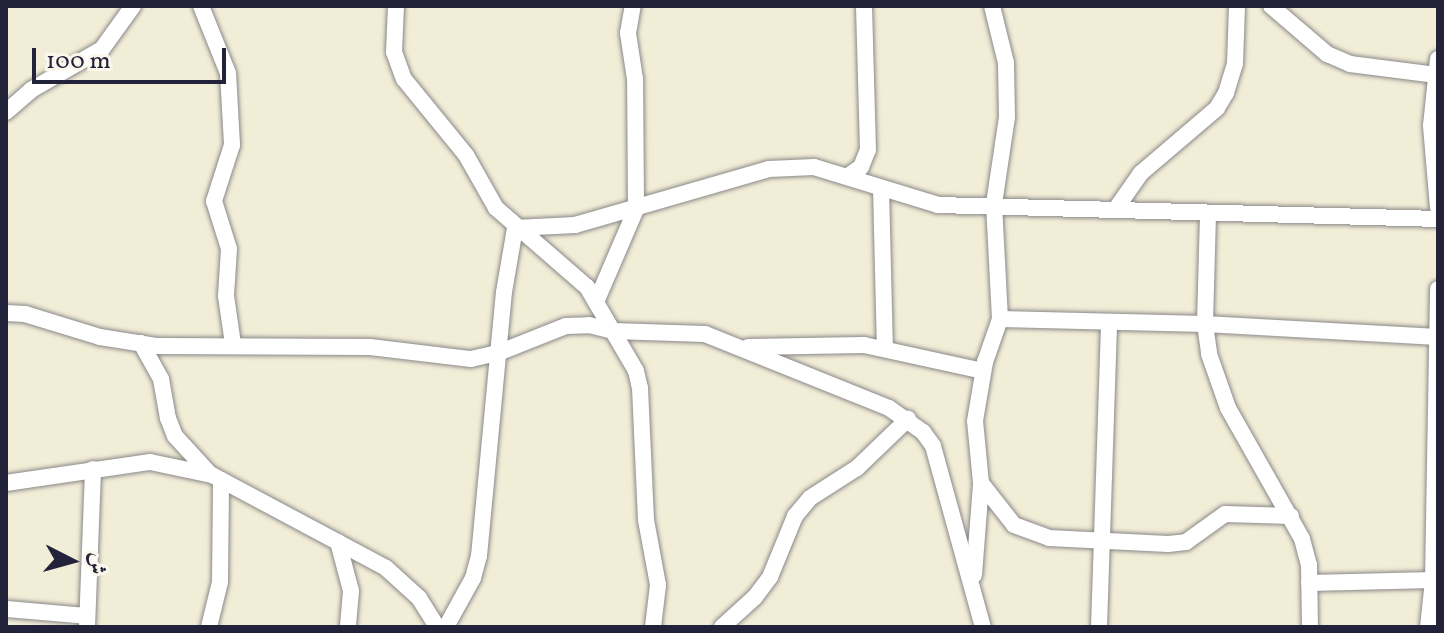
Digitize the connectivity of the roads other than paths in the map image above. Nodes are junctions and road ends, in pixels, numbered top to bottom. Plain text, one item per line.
1 (133, 6) edge
2 (201, 6) edge
3 (396, 6) edge
4 (633, 6) edge
5 (864, 6) edge
6 (992, 6) edge
7 (1237, 6) edge
8 (1271, 6) edge
9 (1437, 67) edge
10 (9, 106) edge
11 (848, 176) junction
12 (881, 188) junction
13 (994, 204) junction
14 (1438, 208) edge
15 (636, 209) junction
16 (1115, 210) junction
17 (1208, 215) junction
18 (1438, 219) edge
19 (515, 228) junction
20 (1438, 289) edge
21 (596, 302) junction
22 (6, 313) edge
23 (1000, 319) junction
24 (1109, 322) junction
25 (1205, 324) junction
26 (613, 331) junction
27 (1436, 337) edge
28 (141, 343) junction
29 (233, 344) junction
30 (739, 347) junction
31 (885, 348) junction
32 (498, 353) junction
33 (983, 371) junction
34 (908, 419) junction
35 (93, 469) junction
36 (217, 478) junction
37 (6, 483) edge
38 (981, 483) junction
39 (1435, 509) edge
40 (1291, 516) junction
41 (1102, 540) junction
42 (338, 542) junction
43 (1433, 580) junction
44 (1309, 583) junction
45 (973, 585) junction
46 (6, 609) edge
47 (87, 621) edge
48 (209, 627) edge
49 (348, 627) edge
50 (437, 627) edge
51 (446, 627) edge
52 (653, 627) edge
53 (722, 627) edge
54 (983, 627) edge
55 (1099, 627) edge
56 (1310, 627) edge
57 (1428, 627) edge

1 - 10 street
2 - 29 street
3 - 19 street
4 - 15 street
5 - 11 street
6 - 13 street
7 - 16 street
8 - 9 street
9 - 14 street
11 - 12 street
11 - 15 street
12 - 13 street
12 - 31 street
13 - 16 street
13 - 23 street
15 - 19 street
15 - 21 street
16 - 17 street
17 - 18 street
17 - 25 street
19 - 21 street
19 - 32 street
20 - 27 street
21 - 26 street
22 - 28 street
23 - 24 street
23 - 33 street
24 - 25 street
24 - 41 street
25 - 27 street
25 - 40 street
26 - 30 street
26 - 32 street
26 - 52 street
27 - 39 street
28 - 29 street
28 - 36 street
29 - 32 street
30 - 31 street
30 - 34 street
31 - 33 street
32 - 51 street
33 - 38 street
34 - 45 street
34 - 53 street
35 - 36 street
35 - 37 street
35 - 47 street
36 - 42 street
36 - 48 street
38 - 41 street
38 - 45 street
39 - 43 street
40 - 41 street
40 - 44 street
41 - 55 street
42 - 49 street
42 - 50 street
43 - 44 street
43 - 57 street
44 - 56 street
45 - 54 street
46 - 47 street

